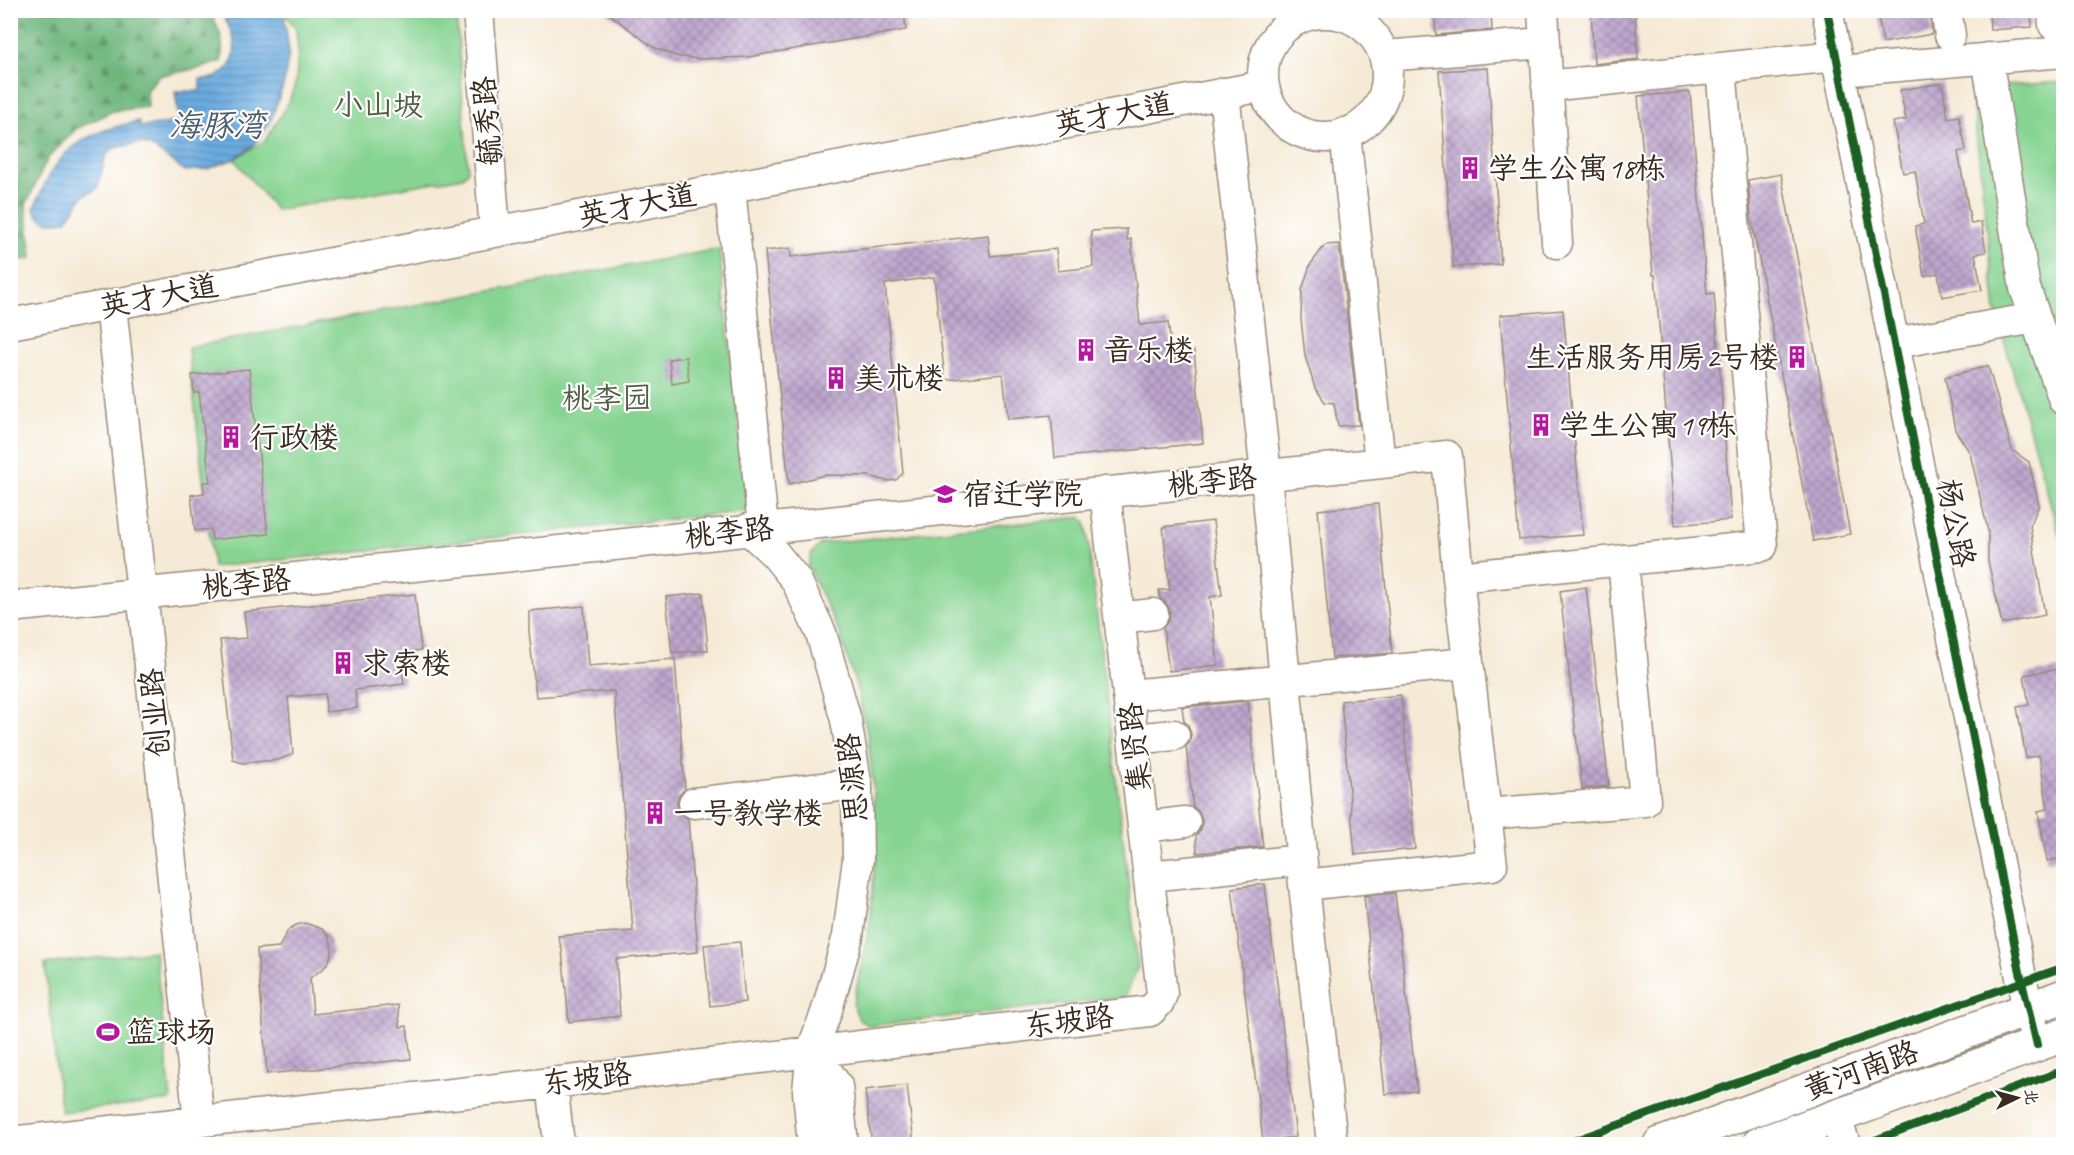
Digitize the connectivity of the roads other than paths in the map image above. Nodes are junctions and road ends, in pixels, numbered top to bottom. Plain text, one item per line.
1 (478, 10) edge
2 (1543, 10) edge
3 (1827, 10) edge
4 (1323, 11) edge
5 (2057, 29) edge
6 (1544, 43) junction
7 (1385, 57) junction
8 (1987, 58) junction
9 (1838, 63) junction
10 (1721, 68) junction
11 (1263, 86) junction
12 (1547, 86) junction
13 (1224, 93) junction
14 (1345, 133) junction
15 (730, 187) junction
16 (495, 232) junction
17 (1557, 243) dead end
18 (111, 305) junction
19 (2035, 318) junction
20 (10, 324) edge
21 (1895, 343) junction
22 (2064, 400) edge
23 (1380, 463) junction
24 (1266, 475) junction
25 (1105, 492) junction
26 (755, 528) junction
27 (1623, 560) junction
28 (1458, 577) junction
29 (142, 593) junction
30 (10, 607) edge
31 (1153, 614) dead end
32 (1120, 618) junction
33 (1468, 663) junction
34 (1285, 681) junction
35 (1129, 696) junction
36 (1174, 735) dead end
37 (1134, 739) junction
38 (857, 784) junction
39 (694, 803) dead end
40 (1486, 814) junction
41 (1185, 822) dead end
42 (1144, 827) junction
43 (1303, 872) junction
44 (1149, 876) junction
45 (2064, 996) edge
46 (1160, 1002) joint
47 (2029, 1008) junction
48 (2050, 1040) edge
49 (812, 1050) junction
50 (552, 1083) junction
51 (208, 1128) edge
52 (1840, 1131) edge
53 (1331, 1134) dead end
54 (10, 1142) edge
55 (559, 1144) edge
56 (813, 1144) edge
57 (843, 1144) edge
58 (1660, 1144) edge
59 (1759, 1144) edge

1 - 16 street, 毓秀路
2 - 6 street
3 - 9 street, 杨公路
4 - 7 street
4 - 11 street
5 - 8 street
6 - 7 street
6 - 12 street
7 - 14 street
8 - 9 street
8 - 19 street
9 - 10 street
9 - 21 street, 杨公路
10 - 12 street
10 - 27 street
11 - 13 street, 英才大道
11 - 14 street
12 - 17 street
13 - 15 street, 英才大道
13 - 24 street
14 - 23 street
15 - 16 street, 英才大道
15 - 26 street
16 - 18 street, 英才大道
18 - 20 street, 英才大道
18 - 29 street, 创业路
19 - 21 street
19 - 22 street
21 - 47 street, 杨公路
23 - 24 street, 桃李路
23 - 28 street, 桃李路
24 - 25 street, 桃李路
24 - 34 street
25 - 26 street, 桃李路
25 - 32 street, 集贤路
26 - 29 street, 桃李路
26 - 38 street, 思源路
27 - 28 street
27 - 40 street
28 - 33 street
29 - 30 street, 桃李路
29 - 51 street, 创业路
31 - 32 street
32 - 35 street, 集贤路
33 - 34 street
33 - 40 street
34 - 35 street
34 - 43 street
35 - 37 street, 集贤路
36 - 37 street
37 - 42 street, 集贤路
38 - 39 street
38 - 49 street, 思源路
40 - 43 street
41 - 42 street
42 - 44 street, 集贤路
43 - 44 street
43 - 53 street
44 - 46 street, 集贤路
45 - 47 main road, 黄河南路
46 - 49 street, 东坡路
47 - 48 street, 杨公路
47 - 58 main road, 黄河南路
48 - 52 main road, 黄河南路
49 - 50 street, 东坡路
49 - 56 street, 思源路
49 - 57 street
50 - 51 street, 东坡路
50 - 55 street
51 - 54 street, 东坡路
52 - 59 main road, 黄河南路

